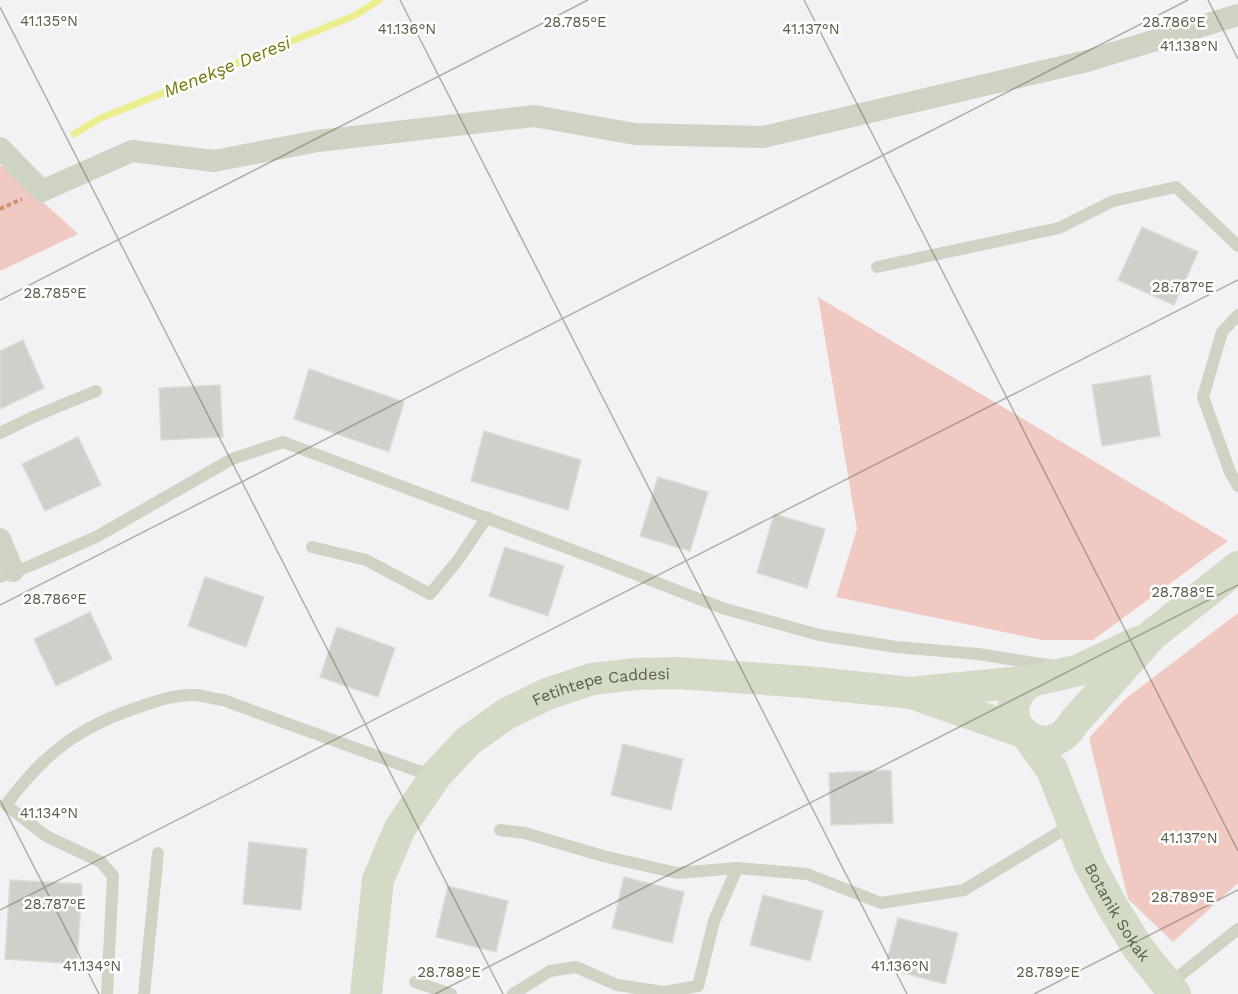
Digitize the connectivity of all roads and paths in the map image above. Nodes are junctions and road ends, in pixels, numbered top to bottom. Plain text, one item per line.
1 (1238, 15) edge
2 (0, 148) edge
3 (1238, 246) edge
4 (877, 267) dead end
5 (1238, 315) edge
6 (96, 391) dead end
7 (0, 433) edge
8 (1238, 486) edge
9 (486, 517) junction
10 (0, 539) edge
11 (312, 547) dead end
12 (1238, 567) edge
13 (6, 574) edge
14 (1152, 635) junction
15 (1078, 670) junction
16 (1037, 680) junction
17 (911, 693) junction
18 (1072, 726) junction
19 (1025, 735) junction
20 (436, 774) junction
21 (1074, 823) junction
22 (500, 830) dead end
23 (158, 853) dead end
24 (737, 868) junction
25 (1238, 929) edge
26 (415, 982) dead end
27 (1171, 990) edge
28 (107, 994) edge
29 (144, 994) edge
30 (366, 994) edge
31 (451, 994) edge
32 (513, 994) edge

1 - 2 street
3 - 4 lane
5 - 8 lane
6 - 7 lane
9 - 11 lane
9 - 13 lane
9 - 15 lane
10 - 13 street
12 - 14 street
14 - 15 street
14 - 18 street
15 - 16 street
16 - 17 street
16 - 18 street
16 - 19 street
17 - 19 street, Fetihtepe Caddesi
17 - 20 street, Fetihtepe Caddesi
18 - 19 street
18 - 21 street, Botanik Sokak
19 - 21 street, Botanik Sokak
20 - 28 lane
20 - 30 street, Fetihtepe Caddesi
21 - 24 lane
21 - 27 street, Botanik Sokak
22 - 24 lane
23 - 29 lane
24 - 32 lane
25 - 27 lane
26 - 31 lane

